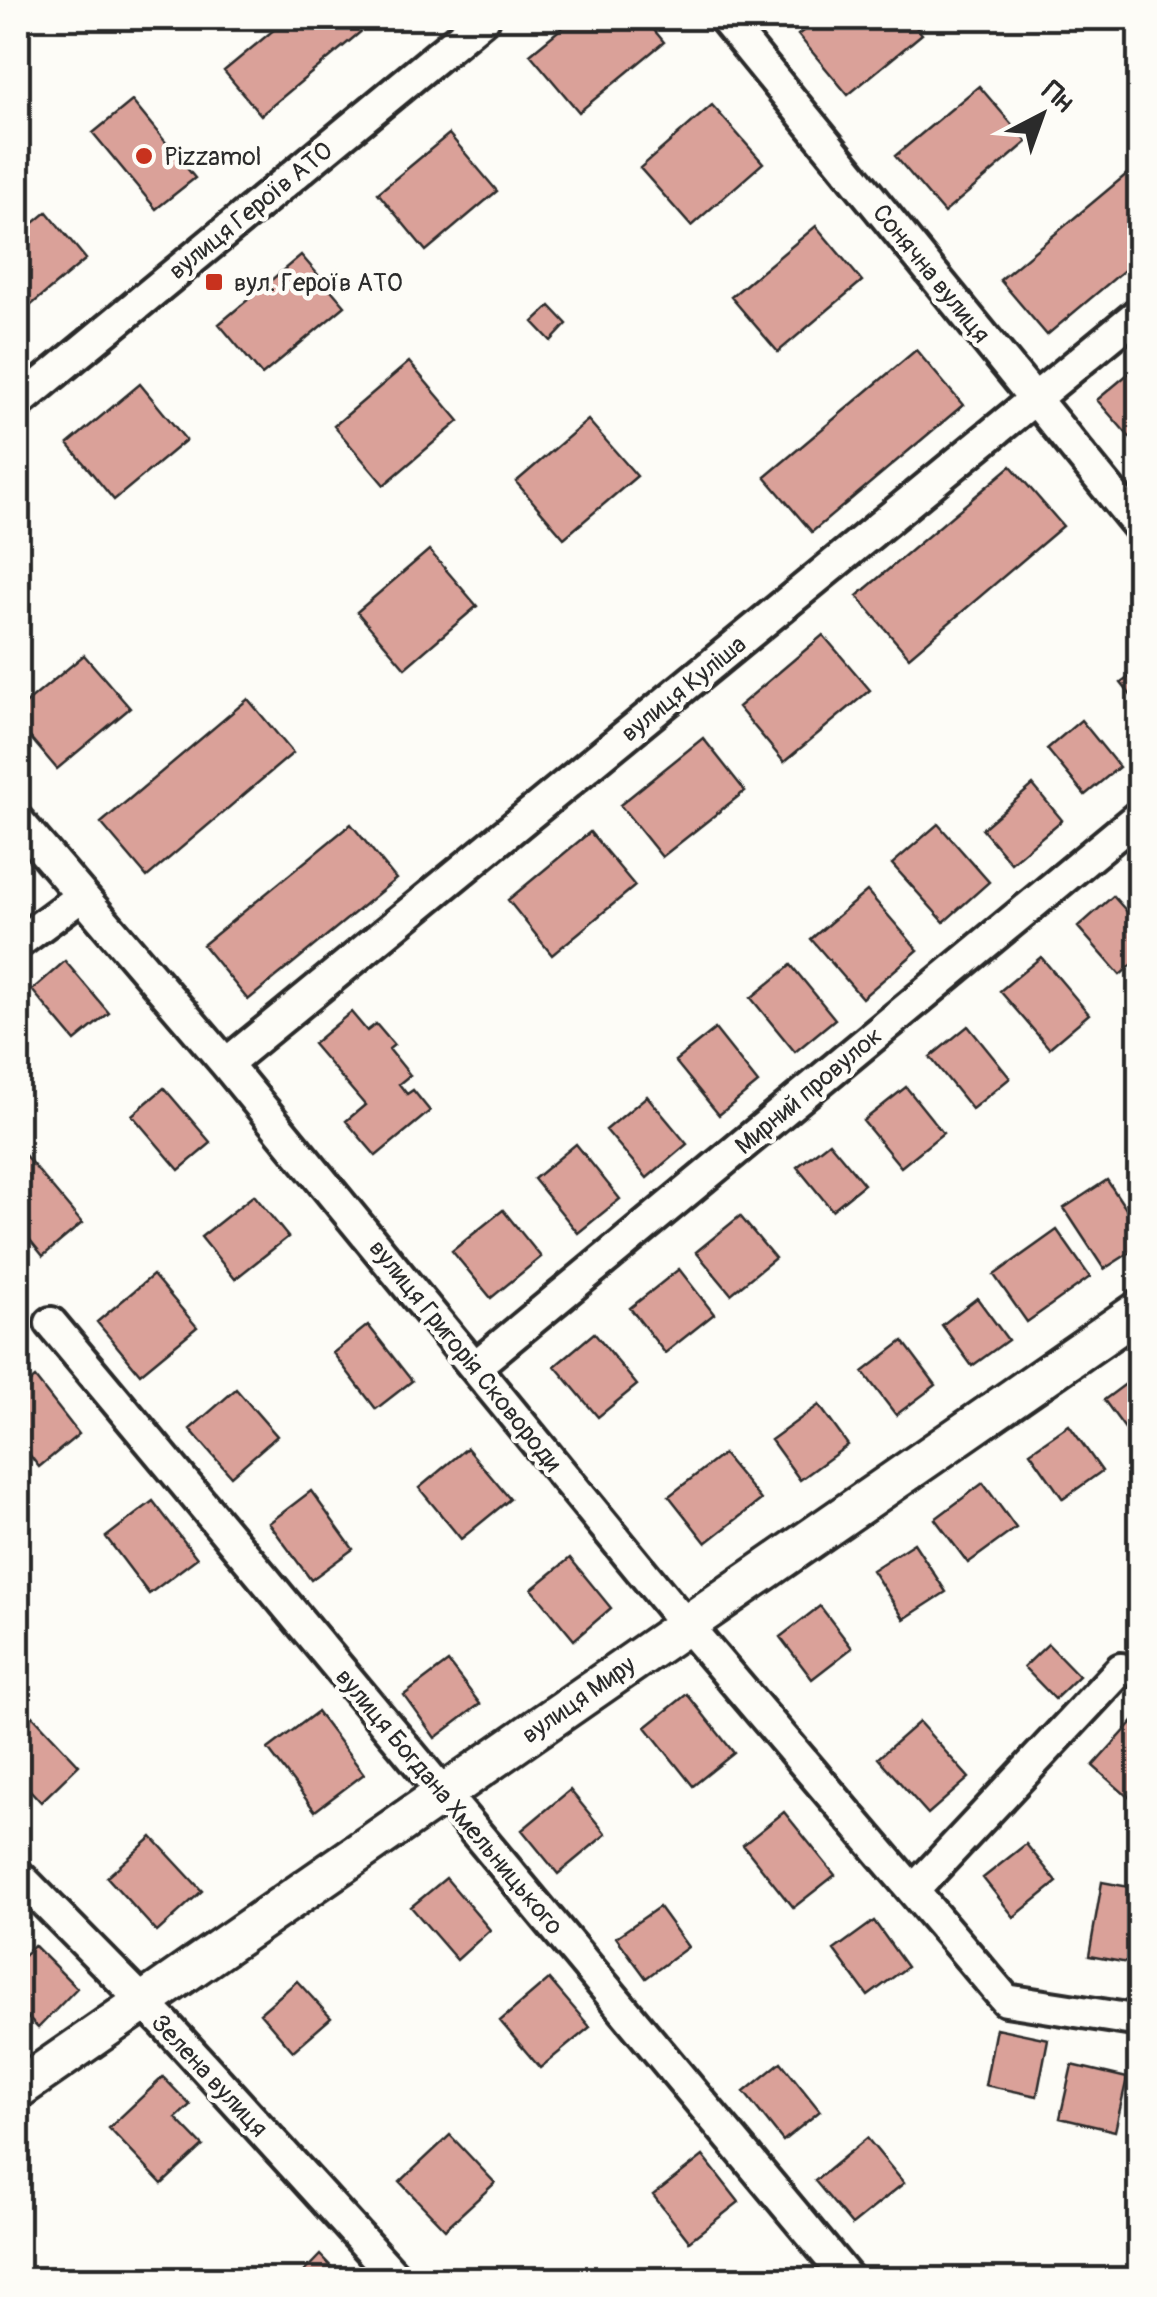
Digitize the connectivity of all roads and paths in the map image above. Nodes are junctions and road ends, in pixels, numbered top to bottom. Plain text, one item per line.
1 (484, 18) edge
2 (724, 18) edge
3 (1140, 312) edge
4 (1034, 398) junction
5 (18, 404) edge
6 (1140, 528) edge
7 (1140, 815) edge
8 (18, 820) edge
9 (80, 897) junction
10 (18, 944) edge
11 (226, 1064) junction
12 (1140, 1310) edge
13 (51, 1323) dead end
14 (476, 1366) junction
15 (686, 1624) junction
16 (1121, 1669) dead end
17 (443, 1792) junction
18 (18, 1875) edge
19 (913, 1891) junction
20 (142, 2002) junction
21 (1140, 2022) edge
22 (18, 2088) edge
23 (398, 2280) edge
24 (849, 2280) edge

1 - 5 street, вулиця Героїв АТО
2 - 4 street, Сонячна вулиця
3 - 4 street, вулиця Куліша
4 - 6 street, Сонячна вулиця
4 - 11 street, вулиця Куліша
7 - 14 street, Мирний провулок
8 - 9 street, вулиця Григорія Сковороди
9 - 10 street
9 - 11 street, вулиця Григорія Сковороди
11 - 14 street, вулиця Григорія Сковороди
12 - 15 street, вулиця Миру
13 - 17 street, вулиця Богдана Хмельницького
14 - 15 street, вулиця Григорія Сковороди
15 - 17 street, вулиця Миру
15 - 19 street, вулиця Григорія Сковороди
16 - 19 street
17 - 20 street, вулиця Миру
17 - 24 street, вулиця Богдана Хмельницького
18 - 20 street, Зелена вулиця
19 - 21 street, вулиця Григорія Сковороди
20 - 22 street, вулиця Миру
20 - 23 street, Зелена вулиця

